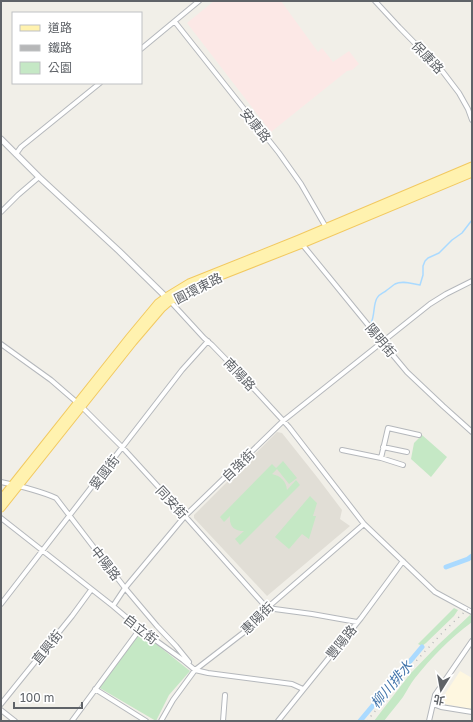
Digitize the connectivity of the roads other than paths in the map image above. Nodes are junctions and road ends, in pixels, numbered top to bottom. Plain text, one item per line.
1 (199, 1) edge
2 (375, 1) edge
3 (175, 22) junction
4 (142, 48) edge
5 (99, 84) edge
6 (472, 120) edge
7 (1, 139) edge
8 (16, 154) junction
9 (472, 166) edge
10 (472, 173) edge
11 (39, 177) junction
12 (1, 212) edge
13 (327, 231) junction
14 (300, 242) junction
15 (472, 281) edge
16 (168, 299) junction
17 (208, 341) junction
18 (382, 342) junction
19 (1, 344) edge
20 (79, 404) junction
21 (283, 421) junction
22 (472, 432) edge
23 (419, 435) dead end
24 (383, 447) junction
25 (123, 448) junction
26 (342, 450) dead end
27 (407, 452) dead end
28 (381, 458) junction
29 (403, 465) dead end
30 (1, 482) edge
31 (15, 485) junction
32 (1, 499) edge
33 (1, 508) edge
34 (185, 516) junction
35 (69, 517) junction
36 (1, 518) edge
37 (364, 524) junction
38 (43, 551) junction
39 (403, 561) junction
40 (125, 588) junction
41 (91, 590) junction
42 (1, 604) edge
43 (113, 606) junction
44 (267, 608) junction
45 (472, 612) edge
46 (357, 622) junction
47 (140, 628) junction
48 (472, 642) edge
49 (195, 670) junction
50 (303, 689) junction
51 (95, 690) junction
52 (225, 695) dead end
53 (1, 704) edge
54 (433, 704) junction
55 (1, 710) edge
56 (472, 712) edge
57 (15, 721) edge
58 (72, 721) edge
59 (146, 721) edge
60 (161, 721) edge
61 (223, 721) edge
62 (278, 721) edge
63 (429, 721) edge

1 - 3 street
2 - 6 street, 保康路
3 - 4 street
3 - 13 street, 安康路
5 - 8 street
7 - 8 street, 南陽路
8 - 11 street, 南陽路
9 - 13 main road, 圓環東路
10 - 13 main road, 圓環東路
11 - 12 street
11 - 16 street, 南陽路
13 - 14 main road, 圓環東路
14 - 16 main road, 圓環東路
14 - 18 street, 陽明街
15 - 18 street, 自強街
16 - 17 street, 南陽路
16 - 20 main road, 圓環東路
17 - 21 street, 南陽路
17 - 25 street, 愛國街
18 - 21 street, 自強街
18 - 22 street, 陽明街
19 - 20 street, 同安街
20 - 25 street, 同安街
20 - 31 main road, 圓環東路
21 - 34 street, 自強街
21 - 37 street, 南陽路
23 - 24 street
24 - 27 street
24 - 28 street
25 - 34 street, 同安街
25 - 35 street, 愛國街
26 - 28 street
28 - 29 street
30 - 31 street, 中陽路
31 - 32 main road, 圓環東路
31 - 33 main road, 圓環東路
31 - 35 street, 中陽路
34 - 40 street, 自強街
34 - 44 street, 同安街
35 - 38 street, 愛國街
35 - 40 street, 中陽路
36 - 38 street, 自立街
37 - 39 street, 南陽路
37 - 44 street, 惠陽街
38 - 41 street, 自立街
38 - 42 street, 愛國街
39 - 45 street, 南陽路
39 - 46 street, 豐陽路
40 - 43 street, 自強街
40 - 49 street, 中陽路
41 - 43 street, 自立街
41 - 53 street, 直興街
43 - 47 street, 自立街
44 - 46 street
44 - 49 street, 惠陽街
46 - 50 street, 豐陽路
47 - 49 street, 自立街
47 - 51 street
48 - 54 street
49 - 50 street, 自立街
49 - 60 street, 惠陽街
50 - 62 street, 豐陽路
51 - 58 street
51 - 59 street
52 - 61 street
54 - 56 street
54 - 63 street
55 - 57 street

